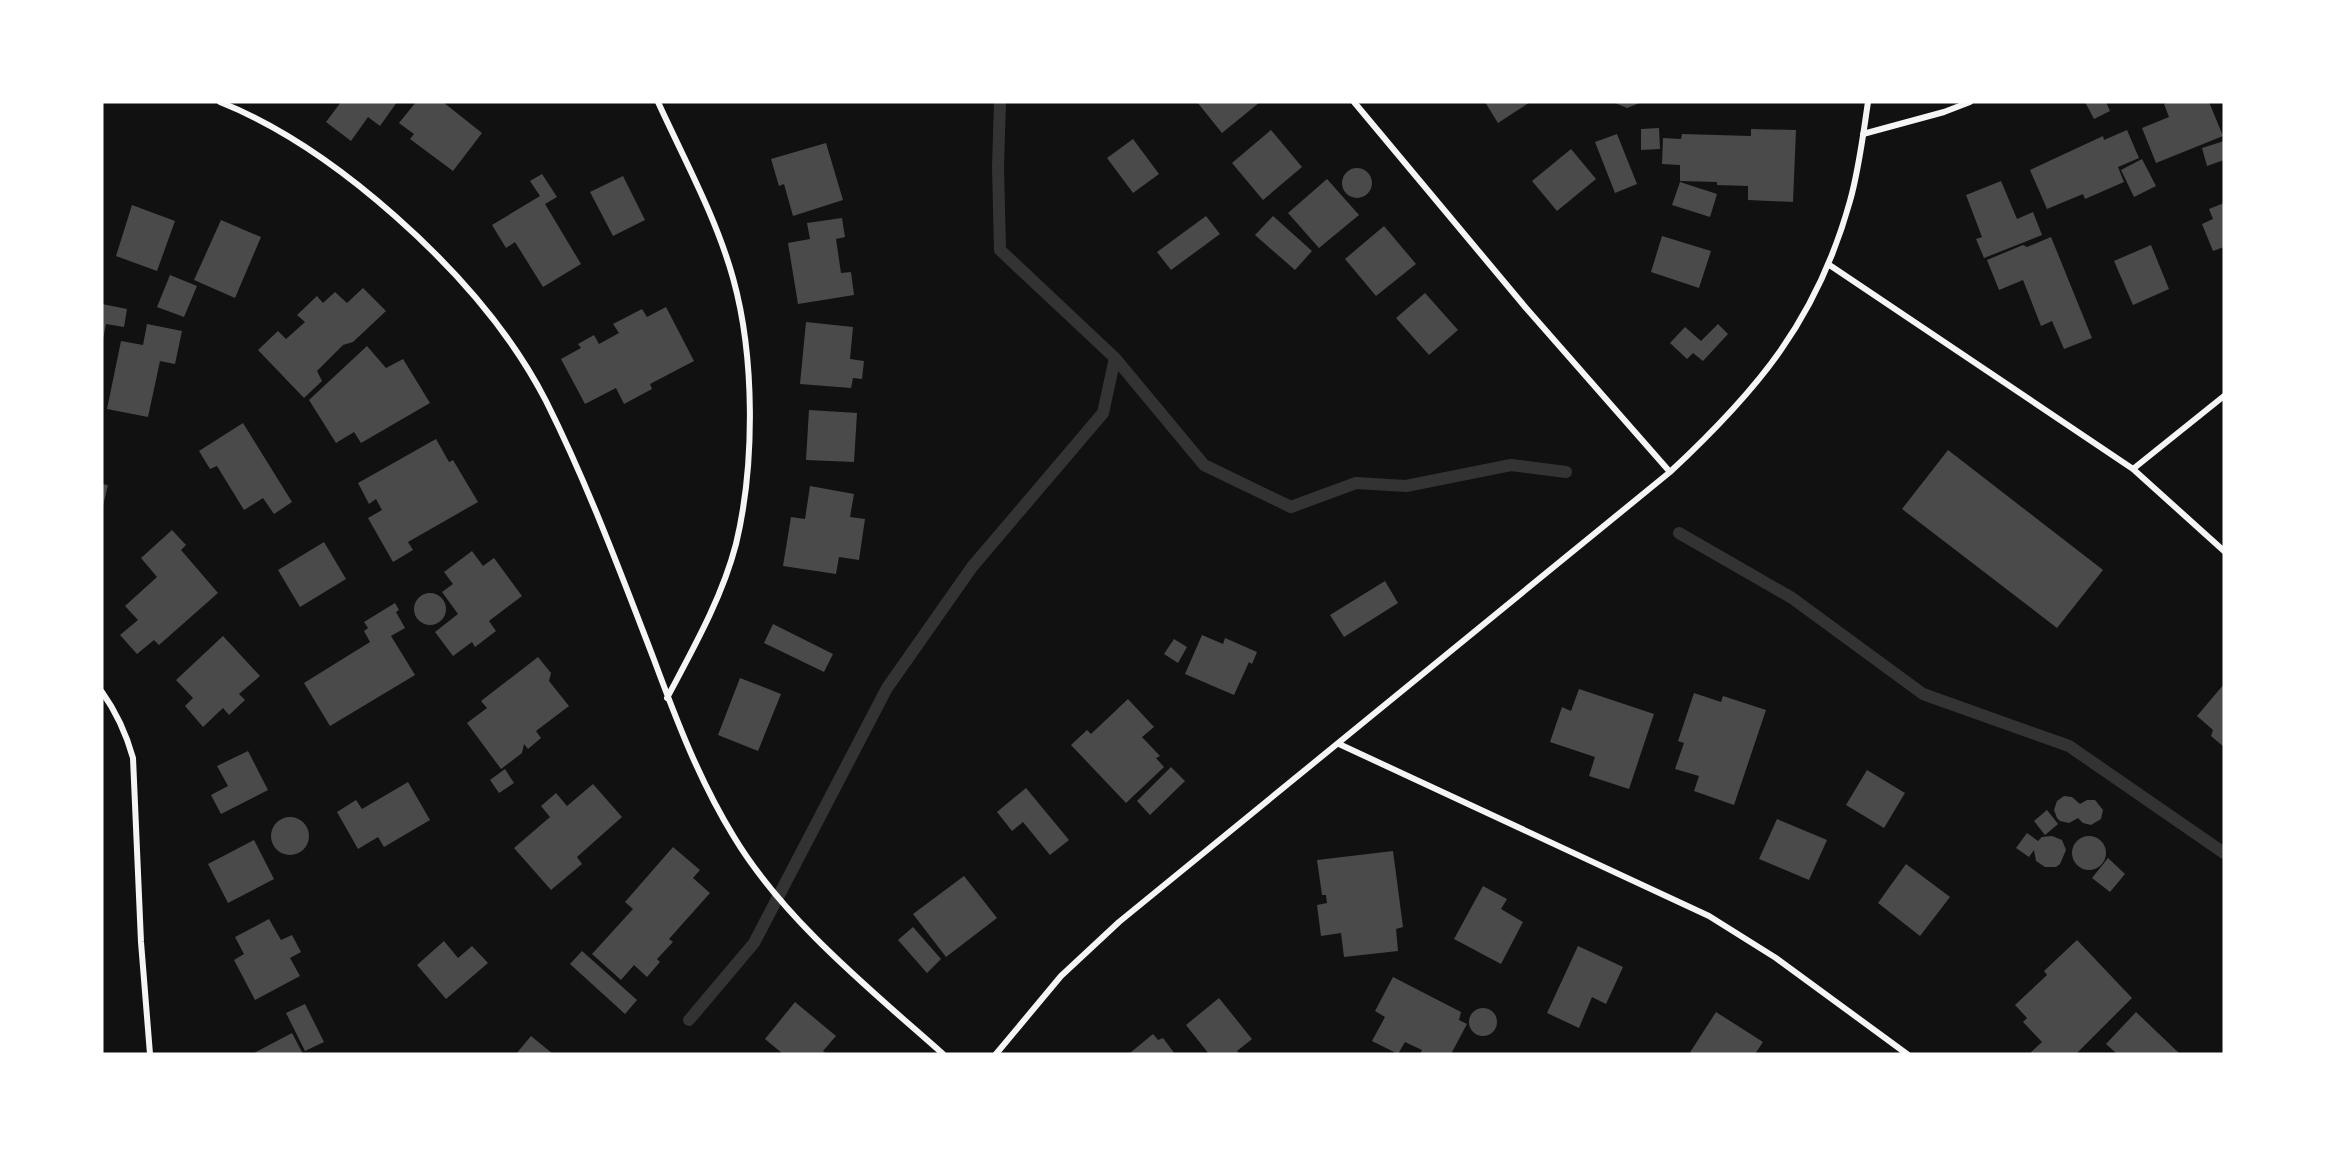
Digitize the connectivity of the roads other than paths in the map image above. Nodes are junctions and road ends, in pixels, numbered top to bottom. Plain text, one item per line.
1 (220, 102) edge
2 (658, 102) edge
3 (1354, 102) edge
4 (1868, 102) edge
5 (1970, 102) edge
6 (1863, 134) junction
7 (1828, 264) junction
8 (2224, 396) edge
9 (2133, 469) junction
10 (1670, 472) junction
11 (2224, 551) edge
12 (102, 692) edge
13 (668, 698) junction
14 (1339, 744) junction
15 (150, 1054) edge
16 (943, 1054) edge
17 (996, 1054) edge
18 (1907, 1054) edge

1 - 13 street
2 - 13 street
3 - 10 street
4 - 6 street
5 - 6 street
6 - 7 street
7 - 9 street
7 - 10 street
8 - 9 street
9 - 11 street
10 - 14 street
12 - 15 street
13 - 16 street
14 - 17 street
14 - 18 street

